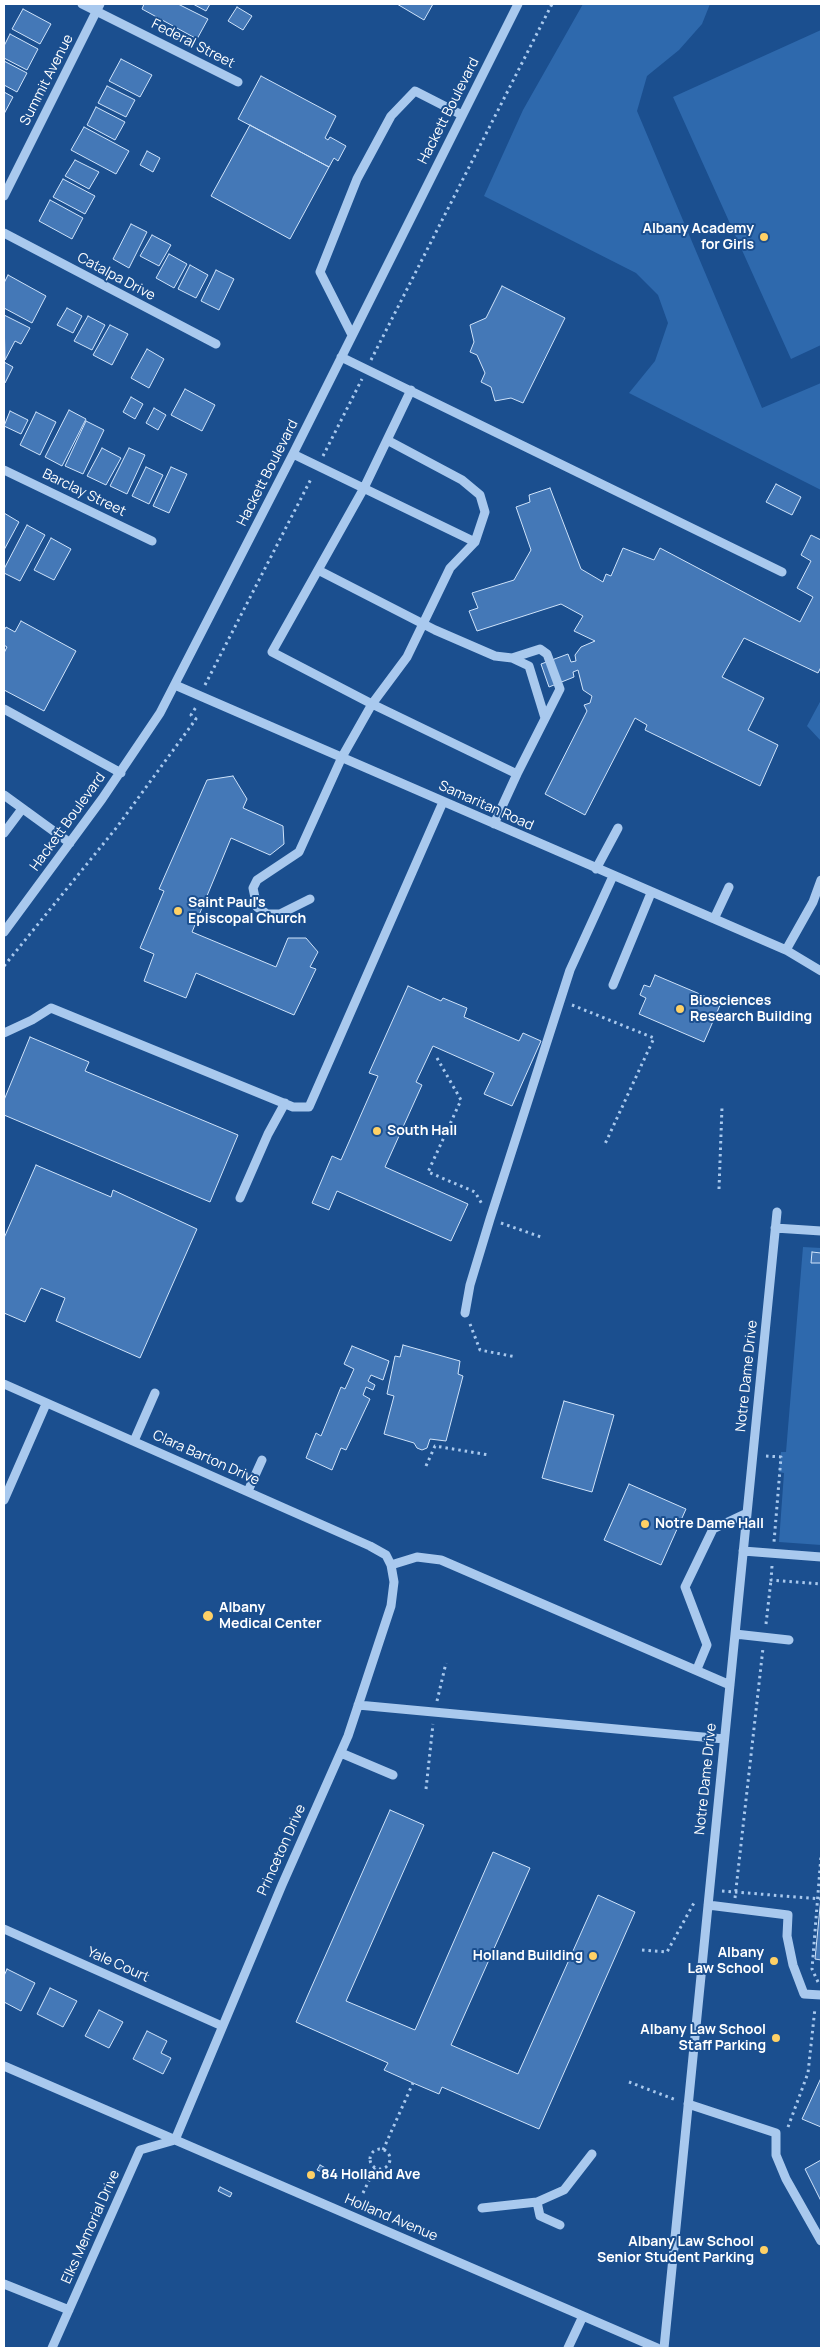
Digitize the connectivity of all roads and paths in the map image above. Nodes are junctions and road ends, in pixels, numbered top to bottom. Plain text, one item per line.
1 (82, 4) edge
2 (518, 4) edge
3 (552, 4) edge
4 (98, 8) edge
5 (238, 82) dead end
6 (462, 115) junction
7 (4, 196) edge
8 (4, 233) edge
9 (352, 335) junction
10 (216, 344) dead end
11 (341, 357) junction
12 (366, 370) junction
13 (411, 390) junction
14 (387, 440) junction
15 (293, 454) junction
16 (317, 467) junction
17 (4, 470) edge
18 (364, 488) junction
19 (152, 541) dead end
20 (475, 542) junction
21 (318, 570) junction
22 (782, 572) dead end
23 (425, 623) junction
24 (512, 658) junction
25 (175, 685) junction
26 (201, 696) junction
27 (372, 704) junction
28 (4, 710) edge
29 (545, 718) junction
30 (342, 757) junction
31 (121, 773) junction
32 (517, 774) junction
33 (4, 795) edge
34 (443, 802) junction
35 (22, 808) junction
36 (494, 824) junction
37 (618, 828) dead end
38 (4, 833) edge
39 (70, 843) junction
40 (596, 869) junction
41 (613, 876) junction
42 (821, 880) edge
43 (729, 887) dead end
44 (651, 893) junction
45 (310, 900) dead end
46 (714, 919) junction
47 (4, 932) edge
48 (786, 950) junction
49 (4, 966) edge
50 (821, 972) edge
51 (613, 985) dead end
52 (561, 1000) junction
53 (4, 1033) edge
54 (437, 1058) dead end
55 (285, 1103) junction
56 (722, 1107) dead end
57 (605, 1144) dead end
58 (719, 1189) dead end
59 (240, 1198) dead end
60 (777, 1212) dead end
61 (490, 1219) junction
62 (775, 1228) junction
63 (821, 1231) edge
64 (541, 1236) dead end
65 (465, 1313) joint
66 (516, 1356) dead end
67 (4, 1384) edge
68 (155, 1393) dead end
69 (46, 1404) junction
70 (134, 1441) junction
71 (489, 1455) dead end
72 (752, 1456) junction
73 (262, 1460) dead end
74 (426, 1466) dead end
75 (248, 1491) junction
76 (4, 1500) edge
77 (747, 1513) junction
78 (743, 1551) junction
79 (773, 1553) junction
80 (821, 1557) edge
81 (392, 1565) junction
82 (771, 1580) junction
83 (821, 1584) edge
84 (735, 1634) junction
85 (764, 1637) junction
86 (789, 1640) dead end
87 (697, 1669) junction
88 (730, 1685) junction
89 (358, 1705) junction
90 (724, 1739) junction
91 (341, 1753) junction
92 (393, 1775) dead end
93 (821, 1856) edge
94 (708, 1905) junction
95 (734, 1908) junction
96 (4, 1929) edge
97 (819, 1994) edge
98 (222, 2026) junction
99 (4, 2066) edge
100 (629, 2082) dead end
101 (413, 2083) dead end
102 (688, 2104) junction
103 (786, 2132) dead end
104 (175, 2140) junction
105 (382, 2150) junction
106 (592, 2154) dead end
107 (375, 2168) junction
108 (364, 2193) dead end
109 (537, 2202) junction
110 (482, 2208) dead end
111 (560, 2225) dead end
112 (821, 2241) edge
113 (4, 2284) edge
114 (69, 2310) junction
115 (583, 2316) junction
116 (52, 2348) edge
117 (568, 2348) edge
118 (657, 2348) edge
119 (664, 2348) edge

1 - 4 street, Federal Street
2 - 6 street, Hackett Boulevard
3 - 12 path
4 - 5 street, Federal Street
4 - 7 street, Summit Avenue
6 - 9 street, Hackett Boulevard
6 - 9 street
8 - 10 street, Catalpa Drive
9 - 11 street, Hackett Boulevard
11 - 12 street
11 - 15 street, Hackett Boulevard
12 - 13 street
12 - 16 path
13 - 14 street
13 - 22 street
14 - 18 street
14 - 20 street
15 - 16 street
15 - 25 street, Hackett Boulevard
16 - 18 street
16 - 26 path
17 - 19 street, Barclay Street
18 - 20 street
18 - 21 street
20 - 23 street
21 - 23 street
21 - 27 street
23 - 24 street
23 - 27 street
24 - 29 street
24 - 29 street
25 - 26 street, Samaritan Road
25 - 31 street, Hackett Boulevard
26 - 30 street, Samaritan Road
26 - 49 path
27 - 30 street
27 - 32 street
28 - 31 street
29 - 32 street
30 - 34 street, Samaritan Road
30 - 45 street
31 - 39 street, Hackett Boulevard
32 - 36 street
33 - 35 street
34 - 36 street, Samaritan Road
34 - 55 street
35 - 38 street
35 - 39 street
36 - 40 street, Samaritan Road
37 - 40 street
39 - 47 street, Hackett Boulevard
40 - 41 street, Samaritan Road
41 - 44 street, Samaritan Road
41 - 52 street
42 - 48 street
43 - 46 street
44 - 46 street, Samaritan Road
44 - 51 street
46 - 48 street, Samaritan Road
48 - 50 street, Samaritan Road
52 - 57 path
52 - 61 street
53 - 55 street
54 - 61 path
55 - 59 street
56 - 58 path
60 - 62 street, Notre Dame Drive
61 - 64 path
61 - 65 street
62 - 63 street
62 - 72 street, Notre Dame Drive
65 - 66 path
67 - 69 street, Clara Barton Drive
68 - 70 street
69 - 70 street, Clara Barton Drive
69 - 76 street
70 - 75 street, Clara Barton Drive
71 - 74 path
72 - 77 street, Notre Dame Drive
72 - 79 path
73 - 75 street
75 - 81 street, Clara Barton Drive
77 - 78 street, Notre Dame Drive
77 - 87 street
78 - 79 street
78 - 84 street, Notre Dame Drive
79 - 80 street
79 - 82 path
81 - 87 street
81 - 89 street, Princeton Drive
82 - 83 path
82 - 85 path
84 - 85 street
84 - 88 street, Notre Dame Drive
85 - 86 street
85 - 95 path
87 - 88 street
88 - 90 street, Notre Dame Drive
89 - 90 street
89 - 91 street, Princeton Drive
90 - 94 street, Notre Dame Drive
91 - 92 street
91 - 98 street, Princeton Drive
93 - 97 path
94 - 95 street
94 - 102 street, Notre Dame Drive
95 - 97 street
96 - 98 street, Yale Court
97 - 103 path
98 - 104 street, Princeton Drive
99 - 104 street, Holland Avenue
100 - 102 path
101 - 105 path
102 - 112 street
102 - 119 street, Notre Dame Drive
104 - 114 street, Elks Memorial Drive
104 - 115 street, Holland Avenue
105 - 107 path
105 - 107 path
106 - 109 street
107 - 108 path
109 - 110 street
109 - 111 street
113 - 114 street
114 - 116 street, Elks Memorial Drive
115 - 117 street
115 - 118 street, Holland Avenue

